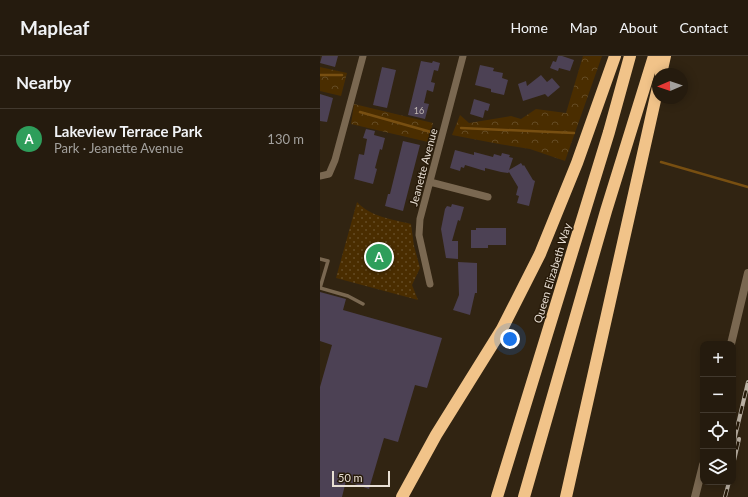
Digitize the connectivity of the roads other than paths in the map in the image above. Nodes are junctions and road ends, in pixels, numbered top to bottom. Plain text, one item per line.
1 (363, 56) edge
2 (463, 56) edge
3 (615, 56) edge
4 (630, 56) edge
5 (654, 56) edge
6 (665, 56) edge
7 (662, 68) edge
8 (654, 104) edge
9 (320, 176) edge
10 (430, 182) junction
11 (488, 197) dead end
12 (320, 259) edge
13 (748, 273) edge
14 (430, 284) dead end
15 (363, 304) dead end
16 (732, 341) edge
17 (700, 479) edge
18 (402, 497) edge
19 (497, 497) edge
20 (524, 497) edge
21 (566, 497) edge
22 (696, 497) edge

1 - 9 street
2 - 10 street, Jeanette Avenue
3 - 18 highway
4 - 19 highway, Queen Elizabeth Way
5 - 20 highway
6 - 7 highway
8 - 21 highway
10 - 11 street
10 - 14 street, Jeanette Avenue
12 - 15 lane
13 - 16 street
17 - 22 street

